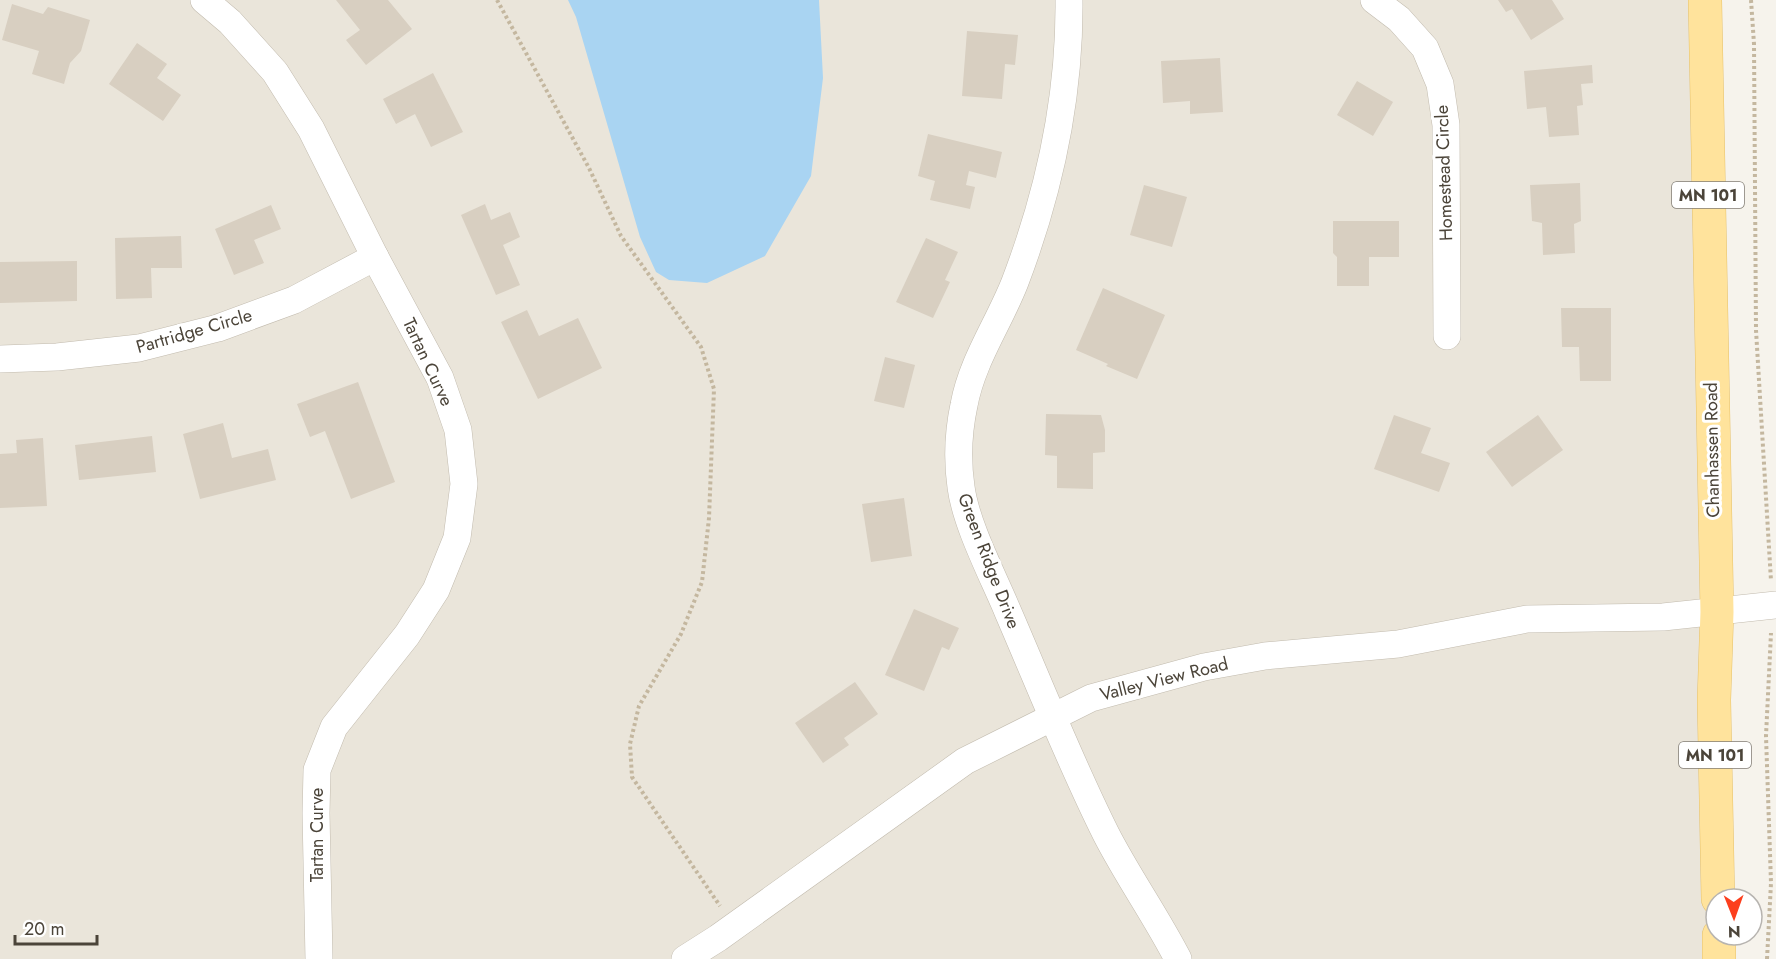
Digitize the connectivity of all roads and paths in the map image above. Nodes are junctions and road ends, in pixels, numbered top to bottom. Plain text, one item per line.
1 (204, 0) edge
2 (496, 0) edge
3 (1069, 0) edge
4 (1374, 0) edge
5 (1704, 0) edge
6 (1751, 0) edge
7 (375, 257) junction
8 (1447, 336) dead end
9 (0, 359) edge
10 (1774, 606) edge
11 (1717, 612) junction
12 (1054, 717) junction
13 (1718, 887) edge
14 (727, 941) edge
15 (319, 959) edge
16 (685, 959) edge
17 (1178, 959) edge
18 (1767, 959) edge

1 - 7 street, Tartan Curve
2 - 14 path
3 - 12 street, Green Ridge Drive
4 - 8 street, Homestead Circle
5 - 11 main road, Chanhassen Road / MN 101
6 - 10 path
7 - 9 street, Partridge Circle
7 - 15 street, Tartan Curve
10 - 11 street, Valley View Road
10 - 18 path
11 - 12 street, Valley View Road
11 - 13 main road, Chanhassen Road / MN 101
12 - 14 street, Valley View Road
12 - 17 street, Green Ridge Drive
14 - 16 street, Valley View Road

